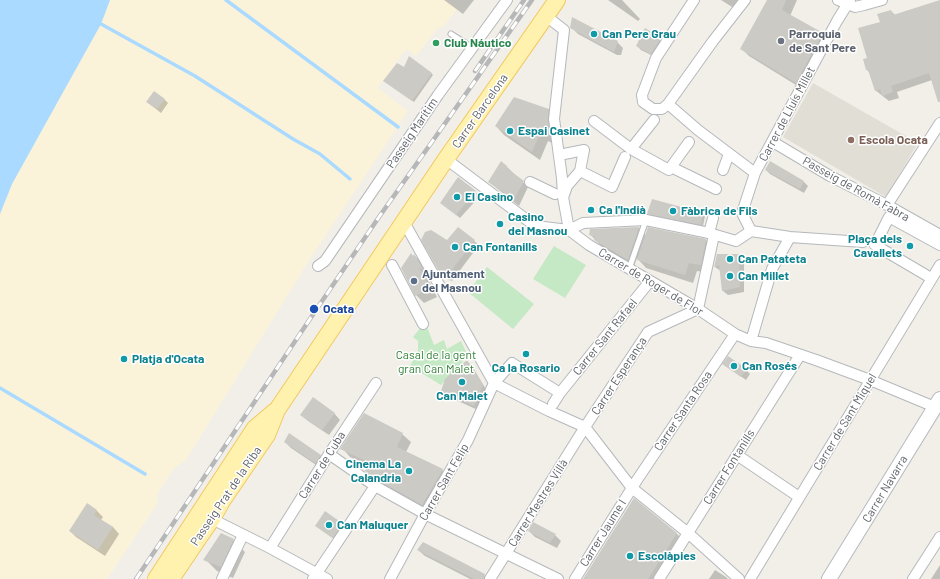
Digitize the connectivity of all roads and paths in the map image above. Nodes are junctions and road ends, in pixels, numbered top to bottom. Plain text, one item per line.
1 (507, 0) edge
2 (557, 0) edge
3 (694, 0) edge
4 (745, 0) edge
5 (882, 0) edge
6 (845, 1) edge
7 (546, 16) junction
8 (451, 34) dead end
9 (472, 48) junction
10 (665, 107) junction
11 (654, 120) dead end
12 (594, 121) dead end
13 (940, 123) edge
14 (689, 142) dead end
15 (773, 142) junction
16 (628, 153) junction
17 (728, 154) junction
18 (559, 155) junction
19 (446, 159) junction
20 (671, 167) junction
21 (723, 170) dead end
22 (580, 171) junction
23 (755, 173) junction
24 (530, 182) dead end
25 (716, 190) dead end
26 (559, 195) junction
27 (887, 205) junction
28 (713, 218) dead end
29 (646, 220) junction
30 (404, 222) junction
31 (569, 230) junction
32 (751, 231) junction
33 (711, 234) junction
34 (940, 235) edge
35 (790, 237) junction
36 (863, 242) dead end
37 (940, 244) edge
38 (392, 265) dead end
39 (940, 265) edge
40 (318, 266) dead end
41 (629, 268) junction
42 (931, 278) junction
43 (650, 281) junction
44 (698, 309) junction
45 (423, 324) dead end
46 (735, 334) junction
47 (751, 341) junction
48 (800, 354) junction
49 (870, 380) junction
50 (376, 383) dead end
51 (494, 383) junction
52 (560, 393) junction
53 (935, 402) edge
54 (553, 404) dead end
55 (277, 410) junction
56 (585, 427) junction
57 (256, 428) junction
58 (329, 454) junction
59 (737, 455) junction
60 (375, 486) junction
61 (632, 488) junction
62 (799, 497) junction
63 (425, 514) junction
64 (212, 519) junction
65 (688, 533) junction
66 (243, 535) junction
67 (940, 537) edge
68 (270, 548) junction
69 (506, 554) junction
70 (315, 576) edge
71 (156, 579) edge
72 (171, 579) edge
73 (222, 579) edge
74 (327, 579) edge
75 (390, 579) edge
76 (490, 579) edge
77 (558, 579) edge
78 (575, 579) edge
79 (659, 579) edge
80 (739, 579) edge
81 (750, 579) edge
82 (829, 579) edge
83 (914, 579) edge

1 - 9 street, Passeig Marítim
2 - 7 main road, Carrer Barcelona
3 - 10 street
4 - 10 street
5 - 6 street
6 - 15 street, Carrer de Lluís Millet
7 - 18 street
7 - 19 main road, Carrer Barcelona
8 - 9 lane
9 - 40 street, Passeig Marítim
10 - 17 street
11 - 16 street
12 - 16 street
13 - 27 street
14 - 20 street
15 - 23 street, Carrer de Lluís Millet
15 - 27 street, Passeig de Romà Fabra
16 - 20 street
16 - 22 street
17 - 21 street
17 - 23 street
18 - 22 street
18 - 26 street
19 - 30 main road, Carrer Barcelona
19 - 31 street
20 - 25 street
22 - 26 street
23 - 32 street, Carrer de Lluís Millet
24 - 26 street
26 - 31 street
27 - 34 street, Passeig de Romà Fabra
28 - 33 street
29 - 31 street
29 - 33 street
29 - 41 lane
30 - 51 street
30 - 55 main road
31 - 41 street, Carrer de Roger de Flor
32 - 33 street
32 - 35 street
33 - 44 street
35 - 36 street
35 - 47 street
37 - 42 street
38 - 45 street
39 - 42 street, Carrer de Sant Miquel
41 - 43 street, Carrer de Roger de Flor
42 - 49 street, Carrer de Sant Miquel
43 - 44 street, Carrer de Roger de Flor
43 - 52 street, Carrer Sant Rafael
44 - 46 street, Carrer de Roger de Flor
44 - 56 street, Carrer Esperança
46 - 47 street, Carrer de Roger de Flor
46 - 61 street, Carrer Santa Rosa
47 - 48 street, Carrer de Roger de Flor
48 - 49 street, Carrer de Roger de Flor
48 - 59 street, Carrer Fontanills
49 - 53 street, Carrer de Roger de Flor
49 - 62 street, Carrer de Sant Miquel
50 - 58 street, Carrer de Cuba
51 - 52 street
51 - 56 street
51 - 63 street, Carrer Sant Felip
52 - 54 street, Carrer Sant Rafael
53 - 82 street, Carrer Navarra
55 - 57 main road
55 - 64 main road, Passeig Prat de la Riba
56 - 61 street
56 - 69 street, Carrer Mestres Villà
57 - 64 main road
57 - 71 main road
58 - 60 street
58 - 68 street, Carrer de Cuba
59 - 62 street
59 - 65 street, Carrer Fontanills
60 - 63 street
60 - 70 street
61 - 65 street
61 - 78 street, Carrer Jaume I
62 - 81 street, Carrer de Sant Miquel
63 - 69 street
63 - 75 street, Carrer Sant Felip
64 - 66 street
64 - 72 main road, Passeig Prat de la Riba
65 - 79 street, Carrer Fontanills
65 - 80 street
66 - 68 street
66 - 73 street
67 - 83 street
68 - 70 street
69 - 76 street, Carrer Mestres Villà
69 - 77 street
70 - 74 street

